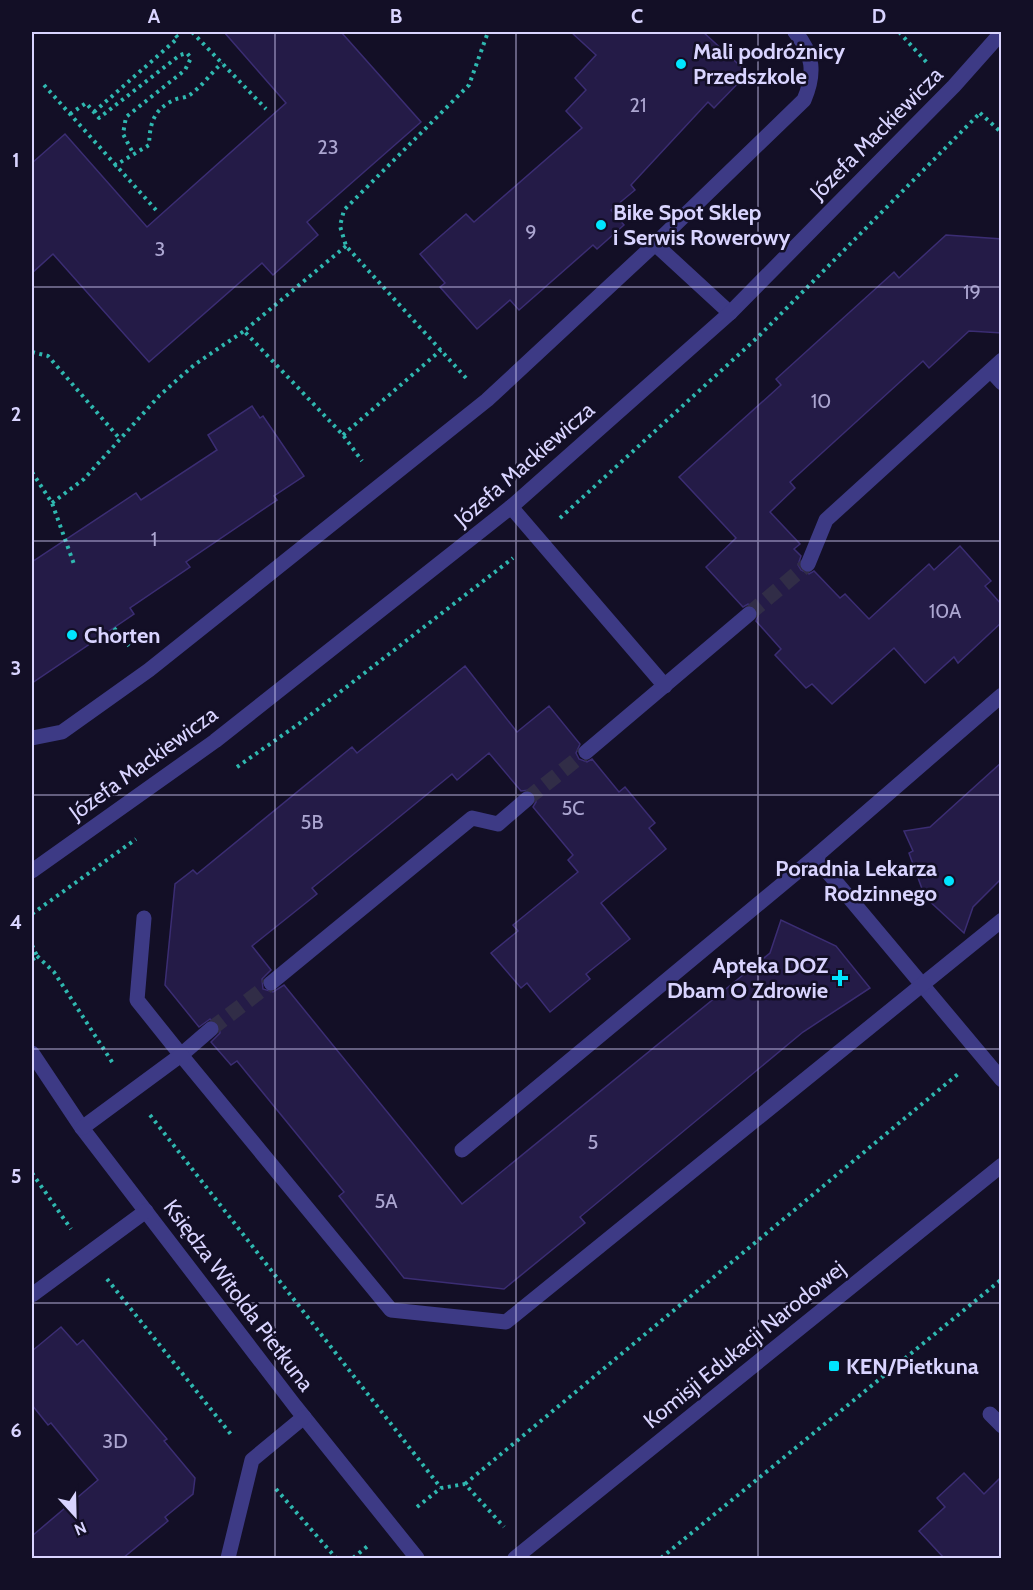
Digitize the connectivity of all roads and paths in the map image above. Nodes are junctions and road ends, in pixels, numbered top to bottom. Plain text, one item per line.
1 (172, 32) edge
2 (192, 32) edge
3 (488, 32) edge
4 (795, 32) edge
5 (899, 32) edge
6 (998, 35) edge
7 (222, 63) junction
8 (922, 72) dead end
9 (44, 85) dead end
10 (266, 109) dead end
11 (94, 112) junction
12 (70, 114) junction
13 (133, 153) junction
14 (114, 166) junction
15 (156, 210) dead end
16 (655, 244) junction
17 (346, 246) junction
18 (730, 313) junction
19 (244, 331) junction
20 (441, 350) junction
21 (32, 352) edge
22 (996, 365) edge
23 (1002, 383) edge
24 (487, 400) junction
25 (343, 435) junction
26 (120, 439) junction
27 (32, 472) edge
28 (381, 485) junction
29 (52, 503) junction
30 (511, 507) junction
31 (808, 564) tunnel mouth
32 (75, 567) dead end
33 (749, 614) tunnel mouth
34 (665, 686) junction
35 (1002, 694) edge
36 (32, 738) edge
37 (586, 752) tunnel mouth
38 (527, 800) tunnel mouth
39 (815, 857) junction
40 (32, 871) edge
41 (144, 918) dead end
42 (1002, 920) edge
43 (32, 945) edge
44 (37, 956) junction
45 (32, 960) edge
46 (271, 983) tunnel mouth
47 (922, 987) junction
48 (211, 1029) tunnel mouth
49 (32, 1053) edge
50 (181, 1055) junction
51 (980, 1056) junction
52 (1002, 1080) edge
53 (131, 1090) junction
54 (82, 1128) junction
55 (462, 1150) dead end
56 (1002, 1165) edge
57 (32, 1173) edge
58 (146, 1211) junction
59 (88, 1254) junction
60 (1002, 1279) edge
61 (32, 1295) edge
62 (990, 1414) dead end
63 (304, 1417) junction
64 (1002, 1426) edge
65 (252, 1460) junction
66 (465, 1484) junction
67 (520, 1554) edge
68 (228, 1558) edge
69 (336, 1558) edge
70 (417, 1558) edge
71 (661, 1558) edge

1 - 11 path
2 - 7 path
3 - 17 path
4 - 16 street
5 - 8 path
6 - 18 street, Józefa Mackiewicza
7 - 10 path
7 - 13 path
9 - 12 path
11 - 12 path
11 - 13 path
12 - 14 path
13 - 14 path
14 - 15 path
16 - 18 street
16 - 24 street
17 - 19 path
17 - 20 path
18 - 30 street, Józefa Mackiewicza
19 - 25 path
19 - 26 path
20 - 24 path
20 - 25 path
21 - 26 path
22 - 23 street
22 - 31 street
24 - 28 street
25 - 28 path
26 - 29 path
27 - 29 path
28 - 36 street
29 - 32 path
30 - 34 street
30 - 40 street, Józefa Mackiewicza
33 - 34 street
34 - 37 street
35 - 39 street
38 - 46 street
39 - 47 street
39 - 55 street
41 - 50 street
42 - 47 street
43 - 44 path
44 - 45 path
44 - 53 path
47 - 50 street
47 - 51 street
48 - 50 street
49 - 54 street, Księdza Witolda Pietkuna
50 - 53 street
51 - 52 street
51 - 66 path
53 - 54 street
53 - 66 path
54 - 58 street, Księdza Witolda Pietkuna
56 - 67 street, Komisji Edukacji Narodowej
57 - 59 path
58 - 59 street
58 - 63 street, Księdza Witolda Pietkuna
59 - 61 street
59 - 65 path
60 - 71 path
62 - 64 street
63 - 65 street
63 - 70 street, Księdza Witolda Pietkuna
65 - 68 street
65 - 69 path
66 - 67 path

